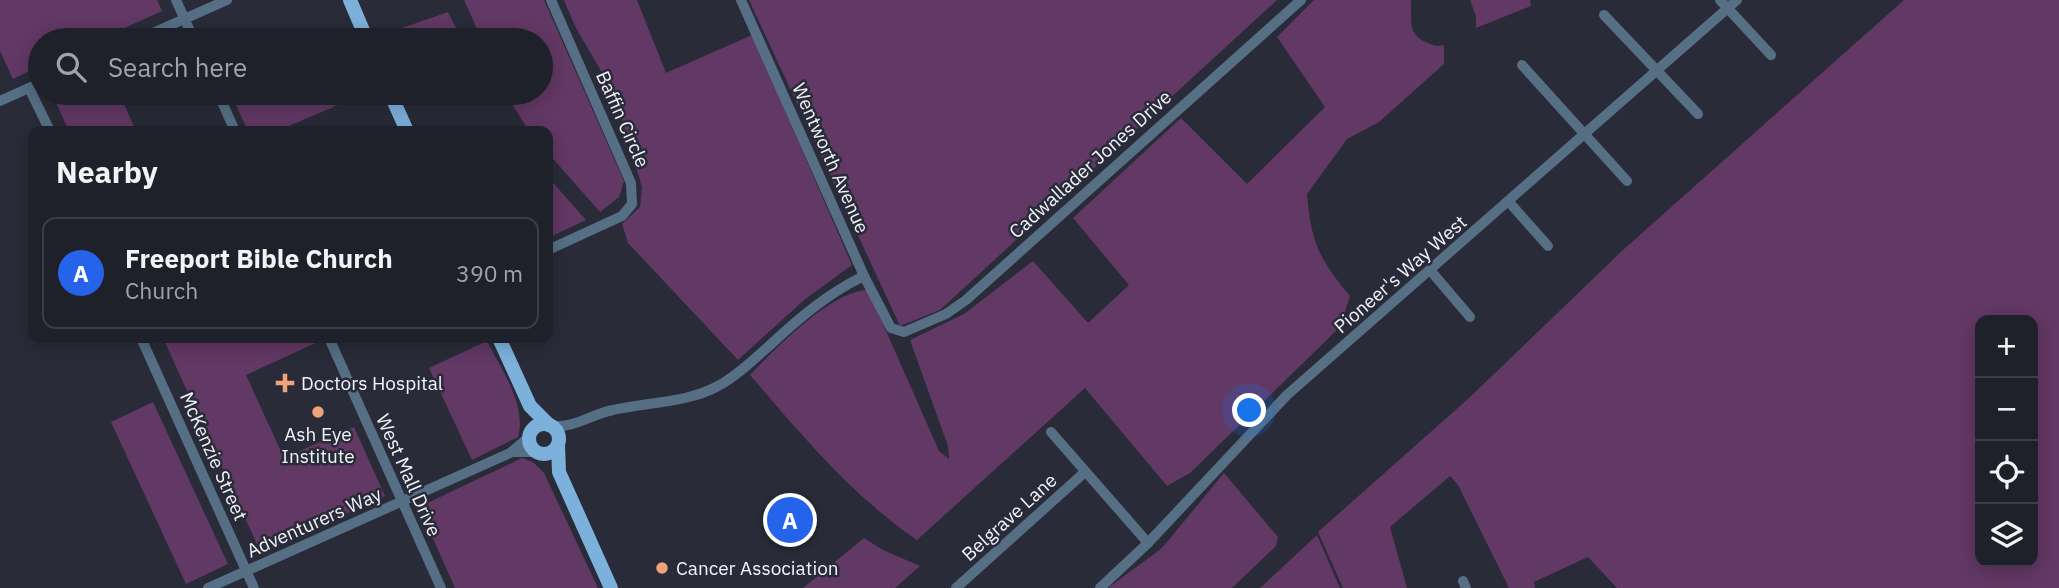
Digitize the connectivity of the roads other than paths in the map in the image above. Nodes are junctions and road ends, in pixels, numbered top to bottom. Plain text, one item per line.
1 (176, 0) edge
2 (227, 0) edge
3 (350, 0) edge
4 (551, 0) edge
5 (741, 0) edge
6 (1301, 0) edge
7 (1737, 0) edge
8 (1724, 4) edge
9 (1604, 15) dead end
10 (184, 19) junction
11 (164, 28) edge
12 (188, 28) edge
13 (362, 28) edge
14 (1771, 55) dead end
15 (1521, 65) dead end
16 (1656, 70) junction
17 (28, 88) edge
18 (0, 101) edge
19 (42, 105) edge
20 (223, 105) edge
21 (395, 105) edge
22 (1698, 114) dead end
23 (48, 126) edge
24 (233, 126) edge
25 (405, 126) edge
26 (1585, 135) junction
27 (1627, 181) dead end
28 (1509, 202) junction
29 (1548, 246) dead end
30 (553, 248) edge
31 (1430, 270) junction
32 (864, 276) junction
33 (1470, 317) dead end
34 (891, 328) joint
35 (143, 343) edge
36 (331, 343) edge
37 (501, 343) edge
38 (530, 406) junction
39 (577, 423) junction
40 (550, 426) junction
41 (1051, 432) dead end
42 (530, 435) junction
43 (558, 443) junction
44 (537, 452) junction
45 (510, 453) junction
46 (559, 472) junction
47 (1085, 472) junction
48 (401, 502) junction
49 (1148, 543) junction
50 (247, 571) junction
51 (208, 588) edge
52 (254, 588) edge
53 (441, 588) edge
54 (611, 588) edge
55 (956, 588) edge
56 (1100, 588) edge

1 - 10 street
2 - 10 street
3 - 13 main road
4 - 30 street, Baffin Circle
5 - 32 street, Wentworth Avenue
6 - 34 street, Cadwallader Jones Drive
7 - 8 street, Pioneer's Way West
8 - 14 street
8 - 16 street, Pioneer's Way West
9 - 16 street
10 - 11 street
10 - 12 street
15 - 26 street
16 - 22 street
16 - 26 street, Pioneer's Way West
17 - 18 street
19 - 23 street
20 - 24 street
21 - 25 main road
26 - 27 street
26 - 28 street, Pioneer's Way West
28 - 29 street
28 - 31 street, Pioneer's Way West
31 - 33 street
31 - 49 street, Pioneer's Way West
32 - 34 street, Wentworth Avenue
32 - 39 street
35 - 50 street, McKenzie Street
36 - 48 street, West Mall Drive
37 - 38 main road
38 - 40 main road
38 - 42 main road
39 - 40 street
39 - 43 street
40 - 42 main road
40 - 43 main road
41 - 47 street
42 - 44 main road
42 - 45 street, Adventurers Way
43 - 44 main road
43 - 46 main road
44 - 45 street, Adventurers Way
44 - 46 main road
45 - 48 street, Adventurers Way
46 - 54 main road
47 - 49 street
47 - 55 street, Belgrave Lane
48 - 50 street, Adventurers Way
48 - 53 street, West Mall Drive
49 - 56 street, Pioneer's Way West
50 - 51 street, Adventurers Way
50 - 52 street, McKenzie Street

